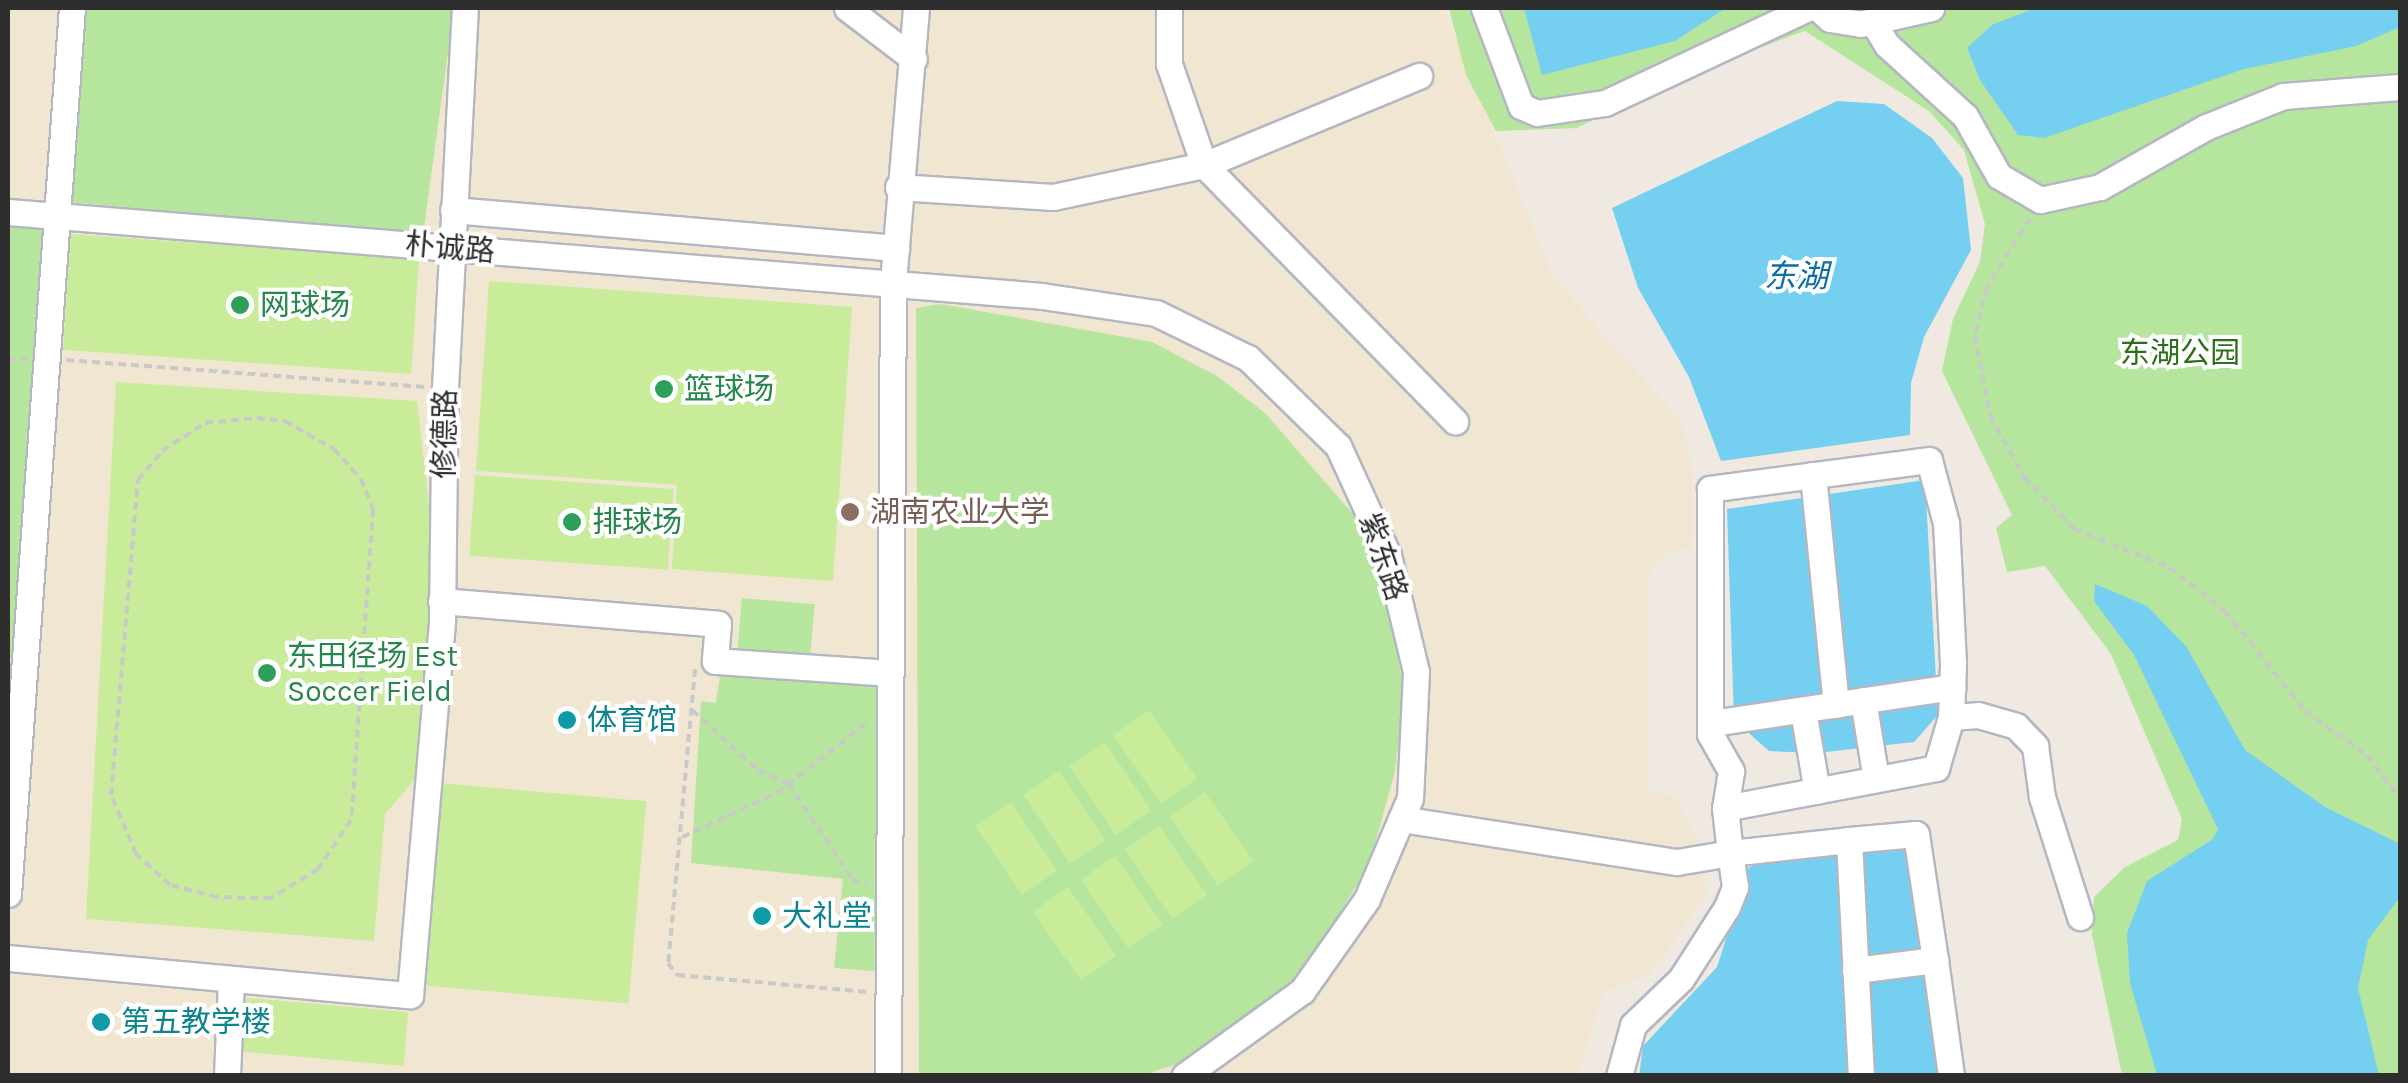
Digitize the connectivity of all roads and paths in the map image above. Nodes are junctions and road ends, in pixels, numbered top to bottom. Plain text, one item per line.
1 (72, 8) edge
2 (465, 8) edge
3 (847, 8) edge
4 (916, 8) edge
5 (1169, 8) edge
6 (1484, 8) edge
7 (1808, 8) edge
8 (1818, 8) edge
9 (1932, 8) edge
10 (1873, 22) junction
11 (914, 60) junction
12 (1419, 76) dead end
13 (2400, 87) edge
14 (1204, 165) junction
15 (898, 187) junction
16 (2040, 200) junction
17 (453, 210) junction
18 (8, 212) edge
19 (57, 215) junction
20 (685, 222) junction
21 (451, 248) junction
22 (896, 248) junction
23 (684, 266) junction
24 (892, 282) junction
25 (47, 359) junction
26 (445, 388) junction
27 (257, 418) joint
28 (1455, 421) dead end
29 (1814, 482) junction
30 (442, 610) junction
31 (698, 624) junction
32 (16, 667) edge
33 (890, 673) junction
34 (1947, 688) junction
35 (1863, 700) junction
36 (1836, 705) junction
37 (692, 710) junction
38 (1804, 710) junction
39 (890, 714) junction
40 (1951, 717) junction
41 (1719, 723) junction
42 (1873, 767) junction
43 (789, 784) junction
44 (1818, 791) junction
45 (2400, 797) edge
46 (1725, 808) junction
47 (1401, 819) junction
48 (682, 838) junction
49 (1849, 841) junction
50 (1730, 853) junction
51 (8, 894) edge
52 (888, 895) junction
53 (2080, 917) dead end
54 (8, 958) edge
55 (1934, 960) junction
56 (1855, 970) junction
57 (231, 980) junction
58 (887, 994) junction
59 (227, 1076) edge
60 (888, 1076) edge
61 (1184, 1076) edge
62 (1619, 1076) edge
63 (1861, 1076) edge
64 (1952, 1076) edge

1 - 19 street
2 - 17 street, 修德路
3 - 11 street
4 - 11 street
5 - 14 street
6 - 7 street
8 - 10 street
9 - 10 street
10 - 16 street
11 - 15 street
12 - 14 street
13 - 16 street
14 - 15 street
14 - 28 street
15 - 22 street
16 - 45 path
17 - 20 street
17 - 21 street, 修德路
18 - 19 street, 朴诚路
19 - 21 street, 朴诚路
19 - 25 street
20 - 22 street
20 - 23 street
21 - 23 street, 朴诚路
21 - 26 street, 修德路
22 - 24 street
23 - 24 street, 朴诚路
24 - 33 street
24 - 47 street, 紫东路
25 - 26 path
25 - 32 street
26 - 30 street, 修德路
27 - 27 path
29 - 34 street
29 - 36 street
29 - 41 street
30 - 31 street
30 - 57 street, 修德路
31 - 33 street
31 - 37 path
32 - 51 street
33 - 39 street
34 - 35 street
34 - 40 street
35 - 36 street
35 - 42 street
36 - 38 street
37 - 43 path
37 - 48 path
38 - 41 street
38 - 44 street
39 - 43 path
39 - 52 street
40 - 42 street
40 - 53 street
41 - 46 street
42 - 44 street
43 - 48 path
43 - 52 path
44 - 46 street
46 - 50 street
47 - 50 street
47 - 61 street, 紫东路
48 - 58 path
49 - 50 street
49 - 55 street
49 - 56 street
50 - 62 street
52 - 58 street
54 - 57 street
55 - 56 street
55 - 64 street
56 - 63 street
57 - 59 street
58 - 60 street

